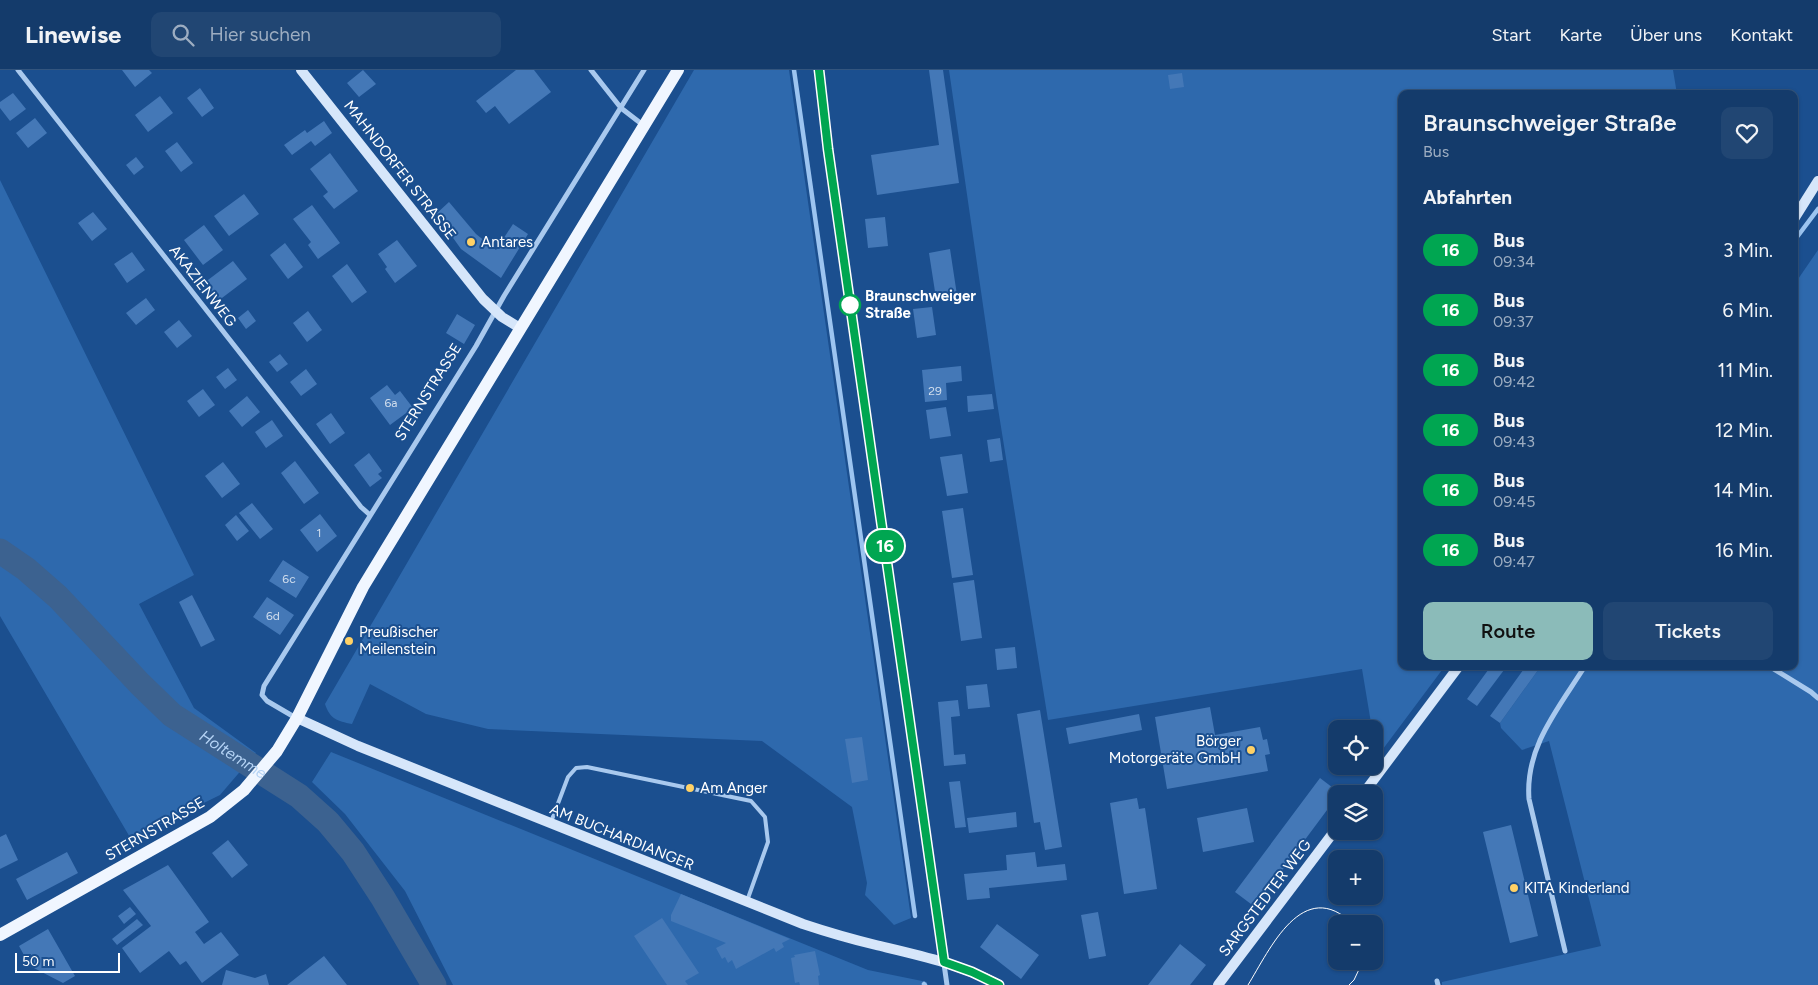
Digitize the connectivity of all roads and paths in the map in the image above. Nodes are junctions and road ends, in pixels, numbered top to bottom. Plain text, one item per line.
1 (18, 70) edge
2 (302, 70) edge
3 (590, 70) edge
4 (644, 70) edge
5 (678, 70) edge
6 (818, 70) edge
7 (621, 108) junction
8 (643, 126) junction
9 (1818, 181) edge
10 (1798, 212) edge
11 (495, 312) junction
12 (520, 328) junction
13 (370, 515) junction
14 (1456, 670) edge
15 (1583, 670) edge
16 (1775, 670) edge
17 (1818, 698) edge
18 (297, 718) junction
19 (1369, 785) edge
20 (551, 824) junction
21 (1328, 840) edge
22 (747, 902) junction
23 (0, 935) edge
24 (1565, 951) dead end
25 (944, 962) junction
26 (947, 985) edge
27 (999, 985) edge
28 (1218, 985) edge

1 - 13 street, AKAZIENWEG
2 - 11 main road, MAHNDORFER STRASSE
3 - 7 street
4 - 7 street, STERNSTRASSE
5 - 8 main road, STERNSTRASSE
6 - 25 street
7 - 8 street
7 - 11 street, STERNSTRASSE
8 - 12 main road, STERNSTRASSE
9 - 10 main road
11 - 12 main road, MAHNDORFER STRASSE
11 - 13 street, STERNSTRASSE
12 - 18 main road, STERNSTRASSE
13 - 18 street, STERNSTRASSE
14 - 19 main road
15 - 24 street
16 - 17 street
18 - 20 main road, AM BUCHARDIANGER
18 - 23 main road, STERNSTRASSE
20 - 22 main road, AM BUCHARDIANGER
20 - 22 lane
21 - 28 main road, SARGSTEDTER WEG
22 - 25 main road, AM BUCHARDIANGER
25 - 26 street
25 - 27 main road, AM BUCHARDIANGER

